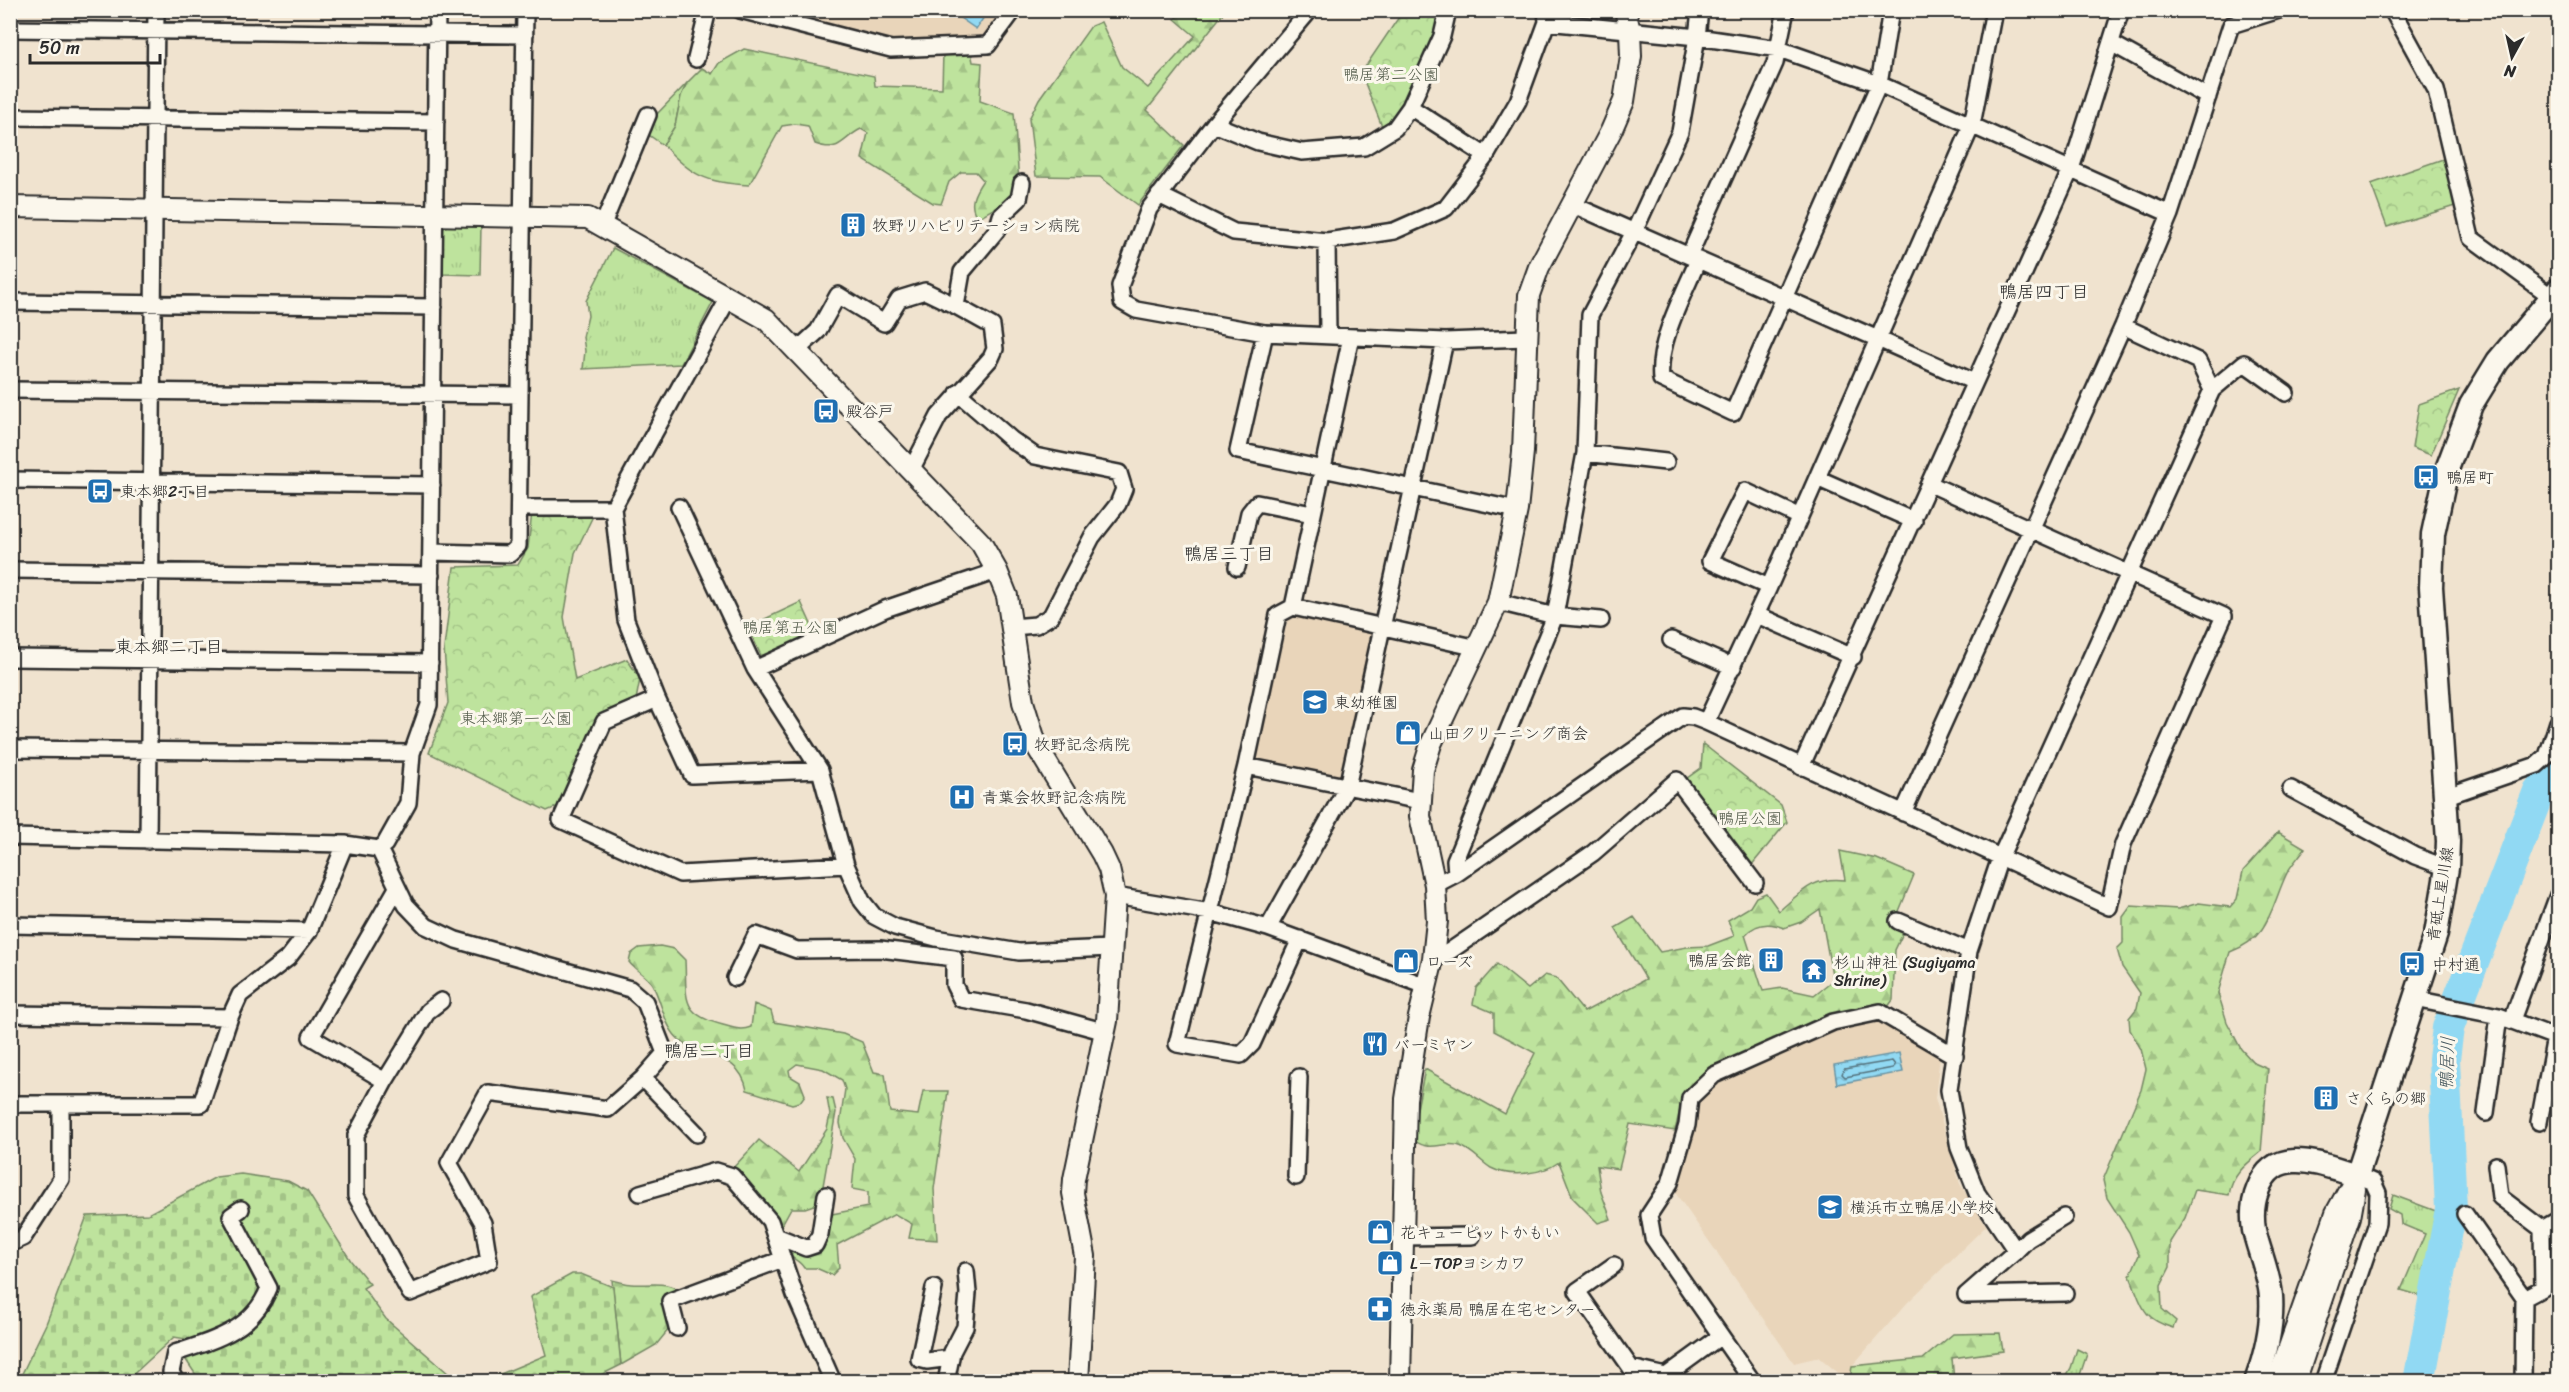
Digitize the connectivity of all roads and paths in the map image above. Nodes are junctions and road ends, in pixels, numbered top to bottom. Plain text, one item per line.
1 (156, 10) edge
2 (437, 10) edge
3 (525, 10) edge
4 (708, 10) edge
5 (740, 10) edge
6 (1014, 10) edge
7 (1310, 10) edge
8 (1448, 10) edge
9 (1626, 10) edge
10 (1700, 10) edge
11 (1786, 10) edge
12 (1891, 10) edge
13 (1994, 10) edge
14 (2121, 10) edge
15 (2279, 10) edge
16 (2392, 10) edge
17 (1546, 16) edge
18 (10, 29) edge
19 (156, 31) junction
20 (1630, 31) junction
21 (437, 34) junction
22 (525, 35) junction
23 (1697, 38) junction
24 (2111, 43) junction
25 (1779, 49) junction
26 (696, 59) dead end
27 (1879, 84) junction
28 (2208, 97) junction
29 (1410, 107) junction
30 (648, 115) dead end
31 (10, 117) edge
32 (156, 118) junction
33 (436, 122) junction
34 (1214, 124) junction
35 (1972, 125) junction
36 (1486, 156) junction
37 (2071, 169) junction
38 (1022, 183) dead end
39 (1159, 195) junction
40 (1571, 204) junction
41 (10, 207) edge
42 (154, 209) junction
43 (435, 214) junction
44 (2170, 214) junction
45 (522, 216) junction
46 (602, 227) junction
47 (1635, 232) junction
48 (1327, 241) junction
49 (1694, 258) junction
50 (2555, 293) edge
51 (1783, 298) junction
52 (728, 299) junction
53 (10, 302) edge
54 (153, 303) junction
55 (956, 306) junction
56 (434, 307) junction
57 (2123, 326) junction
58 (1265, 333) junction
59 (1328, 335) junction
60 (1351, 337) junction
61 (1526, 338) junction
62 (1878, 339) junction
63 (1445, 340) junction
64 (796, 351) junction
65 (1974, 382) junction
66 (10, 390) edge
67 (2212, 390) junction
68 (152, 391) junction
69 (958, 393) junction
70 (2286, 393) dead end
71 (433, 394) junction
72 (520, 395) junction
73 (1585, 453) junction
74 (1666, 462) dead end
75 (1323, 469) junction
76 (911, 470) junction
77 (1817, 478) junction
78 (10, 480) edge
79 (152, 481) junction
80 (1930, 484) junction
81 (432, 485) junction
82 (1414, 488) junction
83 (519, 507) junction
84 (679, 507) dead end
85 (613, 508) junction
86 (1517, 510) junction
87 (1312, 514) junction
88 (1800, 517) junction
89 (1914, 521) junction
90 (2031, 530) junction
91 (431, 552) junction
92 (1237, 567) dead end
93 (10, 570) edge
94 (150, 571) junction
95 (998, 571) junction
96 (2128, 573) junction
97 (431, 575) junction
98 (1769, 588) junction
99 (1498, 602) junction
100 (1293, 607) junction
101 (1757, 615) junction
102 (1555, 616) junction
103 (1601, 620) dead end
104 (1012, 627) junction
105 (1384, 627) junction
106 (1671, 640) dead end
107 (1478, 648) junction
108 (1853, 657) junction
109 (10, 658) edge
110 (149, 660) junction
111 (430, 663) junction
112 (1733, 667) junction
113 (755, 669) junction
114 (657, 699) junction
115 (2559, 722) edge
116 (1706, 723) junction
117 (10, 749) edge
118 (149, 752) junction
119 (412, 753) junction
120 (1246, 766) junction
121 (1801, 767) junction
122 (820, 770) junction
123 (1347, 787) junction
124 (2291, 789) dead end
125 (2447, 796) junction
126 (1420, 801) junction
127 (1903, 813) junction
128 (10, 837) edge
129 (148, 841) junction
130 (345, 844) junction
131 (379, 849) junction
132 (2000, 858) junction
133 (846, 865) junction
134 (2447, 868) junction
135 (1456, 874) junction
136 (1755, 884) dead end
137 (1435, 885) junction
138 (397, 888) junction
139 (2559, 895) edge
140 (1115, 896) junction
141 (1210, 912) junction
142 (1898, 921) dead end
143 (10, 925) edge
144 (1268, 928) junction
145 (309, 931) junction
146 (1300, 939) junction
147 (1111, 948) junction
148 (1969, 951) junction
149 (1432, 958) junction
150 (735, 978) dead end
151 (1426, 986) junction
152 (2415, 999) junction
153 (441, 1001) dead end
154 (10, 1014) edge
155 (230, 1017) junction
156 (2506, 1018) junction
157 (1106, 1032) junction
158 (2557, 1032) edge
159 (1955, 1056) junction
160 (1299, 1077) dead end
161 (643, 1078) junction
162 (386, 1081) junction
163 (10, 1104) edge
164 (61, 1105) junction
165 (2486, 1113) dead end
166 (2539, 1122) dead end
167 (697, 1134) dead end
168 (2496, 1166) dead end
169 (2357, 1175) junction
170 (1296, 1177) dead end
171 (640, 1193) dead end
172 (826, 1195) dead end
173 (241, 1209) dead end
174 (2465, 1214) dead end
175 (2064, 1217) dead end
176 (2559, 1220) edge
177 (2542, 1229) junction
178 (776, 1236) junction
179 (1472, 1236) dead end
180 (1403, 1237) junction
181 (12, 1243) dead end
182 (2016, 1251) junction
183 (783, 1259) junction
184 (1614, 1265) dead end
185 (966, 1270) dead end
186 (2551, 1278) edge
187 (934, 1288) dead end
188 (2066, 1293) dead end
189 (2524, 1298) junction
190 (676, 1328) dead end
191 (1721, 1336) junction
192 (951, 1358) junction
193 (176, 1382) edge
194 (833, 1382) edge
195 (946, 1382) edge
196 (1078, 1382) edge
197 (1400, 1382) edge
198 (1753, 1382) edge
199 (2256, 1382) edge
200 (2277, 1382) edge
201 (2295, 1382) edge
202 (2323, 1382) edge
203 (2523, 1382) edge

1 - 19 street
2 - 21 street
3 - 22 street
4 - 26 street
5 - 6 street
7 - 34 street
8 - 29 street
9 - 20 street
10 - 23 street
11 - 25 street
12 - 27 street
13 - 35 street
14 - 24 street
15 - 28 street
16 - 50 street
17 - 20 street
17 - 36 street
18 - 19 street
19 - 21 street
19 - 32 street
20 - 23 street
20 - 40 street
21 - 22 street
21 - 33 street
22 - 45 street
23 - 25 street
23 - 47 street
24 - 28 street
24 - 37 street
25 - 27 street
25 - 49 street
27 - 35 street
27 - 51 street
28 - 44 street
29 - 34 street
29 - 36 street
30 - 46 street
31 - 32 street
32 - 33 street
32 - 42 street
33 - 43 street
34 - 39 street
35 - 37 street
35 - 62 street
36 - 48 street
37 - 44 street
37 - 65 street
38 - 55 street
39 - 48 street
39 - 58 street
40 - 47 street
40 - 61 street
41 - 42 street
42 - 43 street
42 - 54 street
43 - 45 street
43 - 56 street
44 - 57 street
45 - 46 street
45 - 72 street
46 - 52 street
47 - 49 street
47 - 73 street
48 - 59 street
49 - 51 street
49 - 51 street
50 - 125 main road, 青砥上星川線
51 - 62 street
52 - 64 street
52 - 85 street
53 - 54 street
54 - 56 street
54 - 68 street
55 - 64 street
55 - 69 street
56 - 71 street
57 - 67 street
57 - 90 street
58 - 59 street
58 - 75 street
59 - 60 street
60 - 63 street
60 - 75 street
61 - 63 street
61 - 86 street
62 - 65 street
62 - 77 street
63 - 82 street
64 - 76 street
65 - 80 street
66 - 68 street
67 - 70 street
67 - 96 street
68 - 71 street
68 - 79 street
69 - 76 street
69 - 104 street
71 - 72 street
71 - 81 street
72 - 83 street
73 - 74 street
73 - 102 street
75 - 82 street
75 - 87 street
76 - 95 street
77 - 88 street
77 - 89 street
78 - 79 street
79 - 81 street
79 - 94 street
80 - 89 street
80 - 90 street
81 - 91 street
82 - 86 street
82 - 105 street
83 - 85 street
83 - 91 street
84 - 113 street
85 - 114 street
86 - 99 street
87 - 92 street
87 - 100 street
88 - 98 street
88 - 98 street
89 - 108 street
90 - 96 street
90 - 127 street
91 - 97 street
93 - 94 street
94 - 97 street
94 - 110 street
95 - 104 street
95 - 113 street
96 - 132 street
96 - 132 street
97 - 111 street
98 - 101 street
99 - 102 street
99 - 107 street
100 - 105 street
100 - 120 street
101 - 108 street
101 - 112 street
102 - 103 street
102 - 135 street
104 - 140 street
105 - 107 street
105 - 123 street
106 - 112 street
107 - 126 street
108 - 121 street
109 - 110 street
110 - 111 street
110 - 118 street
111 - 119 street
112 - 116 street
113 - 122 street
114 - 122 street
114 - 133 street
115 - 125 street
116 - 121 street
116 - 135 street
117 - 118 street
118 - 119 street
118 - 129 street
119 - 131 street
120 - 123 street
120 - 141 street
121 - 127 street
122 - 133 street
123 - 126 street
123 - 144 street
124 - 134 street
125 - 134 main road, 青砥上星川線
126 - 137 street
127 - 132 street
128 - 129 street
129 - 130 street
130 - 131 street
130 - 145 street
131 - 138 street
132 - 148 street
133 - 147 street
134 - 152 main road, 青砥上星川線
135 - 137 street
136 - 149 street
137 - 149 street
138 - 161 street
138 - 162 street
139 - 156 street
140 - 141 street
140 - 147 street
141 - 144 street
141 - 146 street
142 - 148 street
143 - 145 street
144 - 146 street
145 - 155 street
146 - 151 street
147 - 157 street
148 - 159 street
149 - 151 street
150 - 157 street
151 - 180 street
152 - 156 street
152 - 169 main road, 青砥上星川線
153 - 162 street
154 - 155 street
155 - 164 street
156 - 158 street
156 - 165 street
157 - 196 street
158 - 166 street
159 - 182 street
159 - 191 street
160 - 170 street
161 - 162 street
161 - 167 street
163 - 164 street
164 - 181 street
168 - 177 street
169 - 199 main road
169 - 200 street
169 - 201 street
169 - 202 street
171 - 178 street
172 - 178 street
173 - 193 street
174 - 189 street
175 - 182 street
176 - 177 street
177 - 186 street
178 - 183 street
179 - 180 street
180 - 197 street
182 - 188 street
183 - 190 street
183 - 194 street
184 - 191 street
185 - 192 street
186 - 189 street
187 - 192 street
189 - 203 street
191 - 198 street
192 - 195 street

